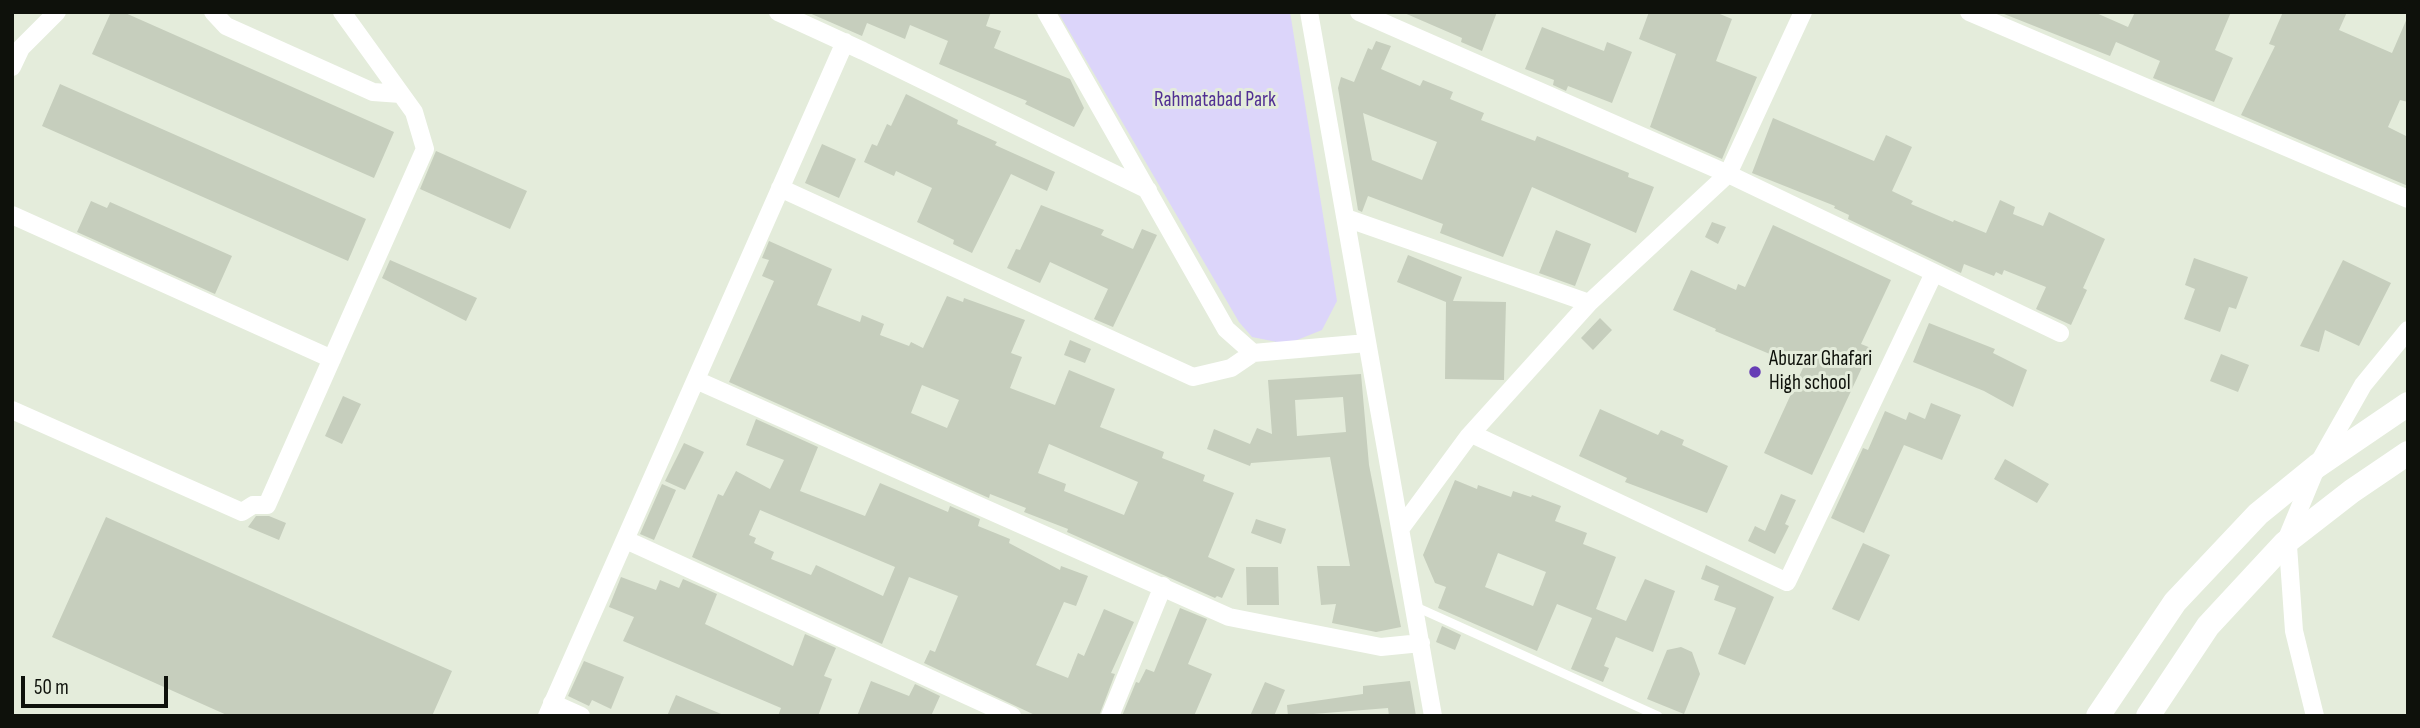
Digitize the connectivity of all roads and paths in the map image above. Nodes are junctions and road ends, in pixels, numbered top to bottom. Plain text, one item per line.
1 (57, 12) edge
2 (214, 12) edge
3 (342, 12) edge
4 (778, 12) edge
5 (1046, 12) edge
6 (1309, 12) edge
7 (1359, 12) edge
8 (1803, 12) edge
9 (1969, 12) edge
10 (845, 42) junction
11 (12, 66) edge
12 (401, 94) junction
13 (1728, 174) junction
14 (779, 188) junction
15 (1148, 190) junction
16 (2408, 199) edge
17 (12, 215) edge
18 (1346, 218) junction
19 (1934, 273) junction
20 (1589, 303) junction
21 (2408, 330) edge
22 (2060, 333) dead end
23 (1367, 343) junction
24 (1253, 353) junction
25 (332, 359) junction
26 (696, 380) junction
27 (2408, 404) edge
28 (12, 410) edge
29 (1472, 434) junction
30 (2408, 453) edge
31 (2317, 466) junction
32 (1401, 528) junction
33 (626, 540) junction
34 (2286, 543) junction
35 (1163, 586) junction
36 (1414, 606) junction
37 (1421, 643) junction
38 (549, 709) edge
39 (581, 716) edge
40 (1012, 716) edge
41 (1110, 716) edge
42 (1433, 716) edge
43 (1658, 716) edge
44 (2098, 716) edge
45 (2148, 716) edge
46 (2315, 716) edge

1 - 11 street
2 - 12 street
3 - 12 street
4 - 10 street
5 - 15 street
6 - 18 street
7 - 13 street
8 - 13 street
9 - 16 street
10 - 14 street
10 - 15 street
12 - 25 street
13 - 19 street
13 - 20 street
14 - 24 street
14 - 26 street
15 - 24 street
17 - 25 street
18 - 20 street
18 - 23 street
19 - 22 street
19 - 29 street
20 - 29 street
21 - 31 street
23 - 24 street
23 - 32 street
25 - 28 street
26 - 33 street
26 - 35 street
27 - 31 main road
29 - 32 street
30 - 34 main road
31 - 34 street
31 - 44 main road
32 - 36 street
33 - 38 street
33 - 40 street
34 - 45 main road
34 - 46 street
35 - 37 street
35 - 41 street
36 - 37 street
36 - 43 lane
37 - 42 street
38 - 39 street

